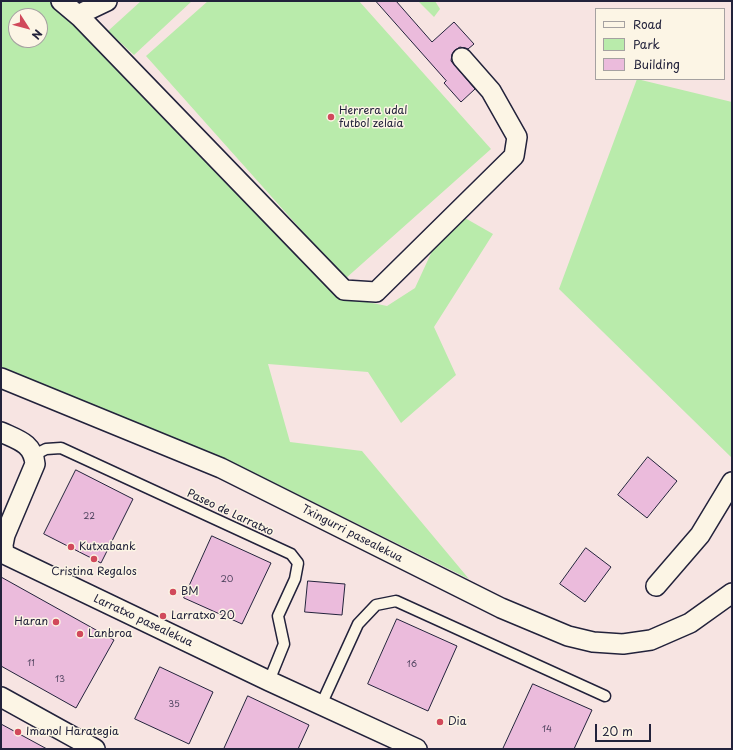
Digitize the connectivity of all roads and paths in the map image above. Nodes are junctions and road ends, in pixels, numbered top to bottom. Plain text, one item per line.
1 (61, 1) edge
2 (107, 1) edge
3 (80, 17) junction
4 (462, 58) dead end
5 (1, 378) edge
6 (1, 432) edge
7 (34, 455) junction
8 (732, 482) edge
9 (656, 586) dead end
10 (732, 586) edge
11 (732, 593) edge
12 (705, 612) junction
13 (269, 681) junction
14 (605, 696) dead end
15 (1, 697) edge
16 (321, 705) junction
17 (95, 749) edge
18 (417, 749) edge

1 - 3 street
2 - 3 street
3 - 4 street
5 - 12 street, Txingurri pasealekua
6 - 7 street
7 - 13 street, Larratxo pasealekua
7 - 13 lane, Paseo de Larratxo
8 - 9 street
10 - 12 street, Txingurri pasealekua
11 - 12 street, Txingurri pasealekua
13 - 16 street, Larratxo pasealekua
14 - 16 lane
15 - 17 street
16 - 18 street, Larratxo pasealekua

